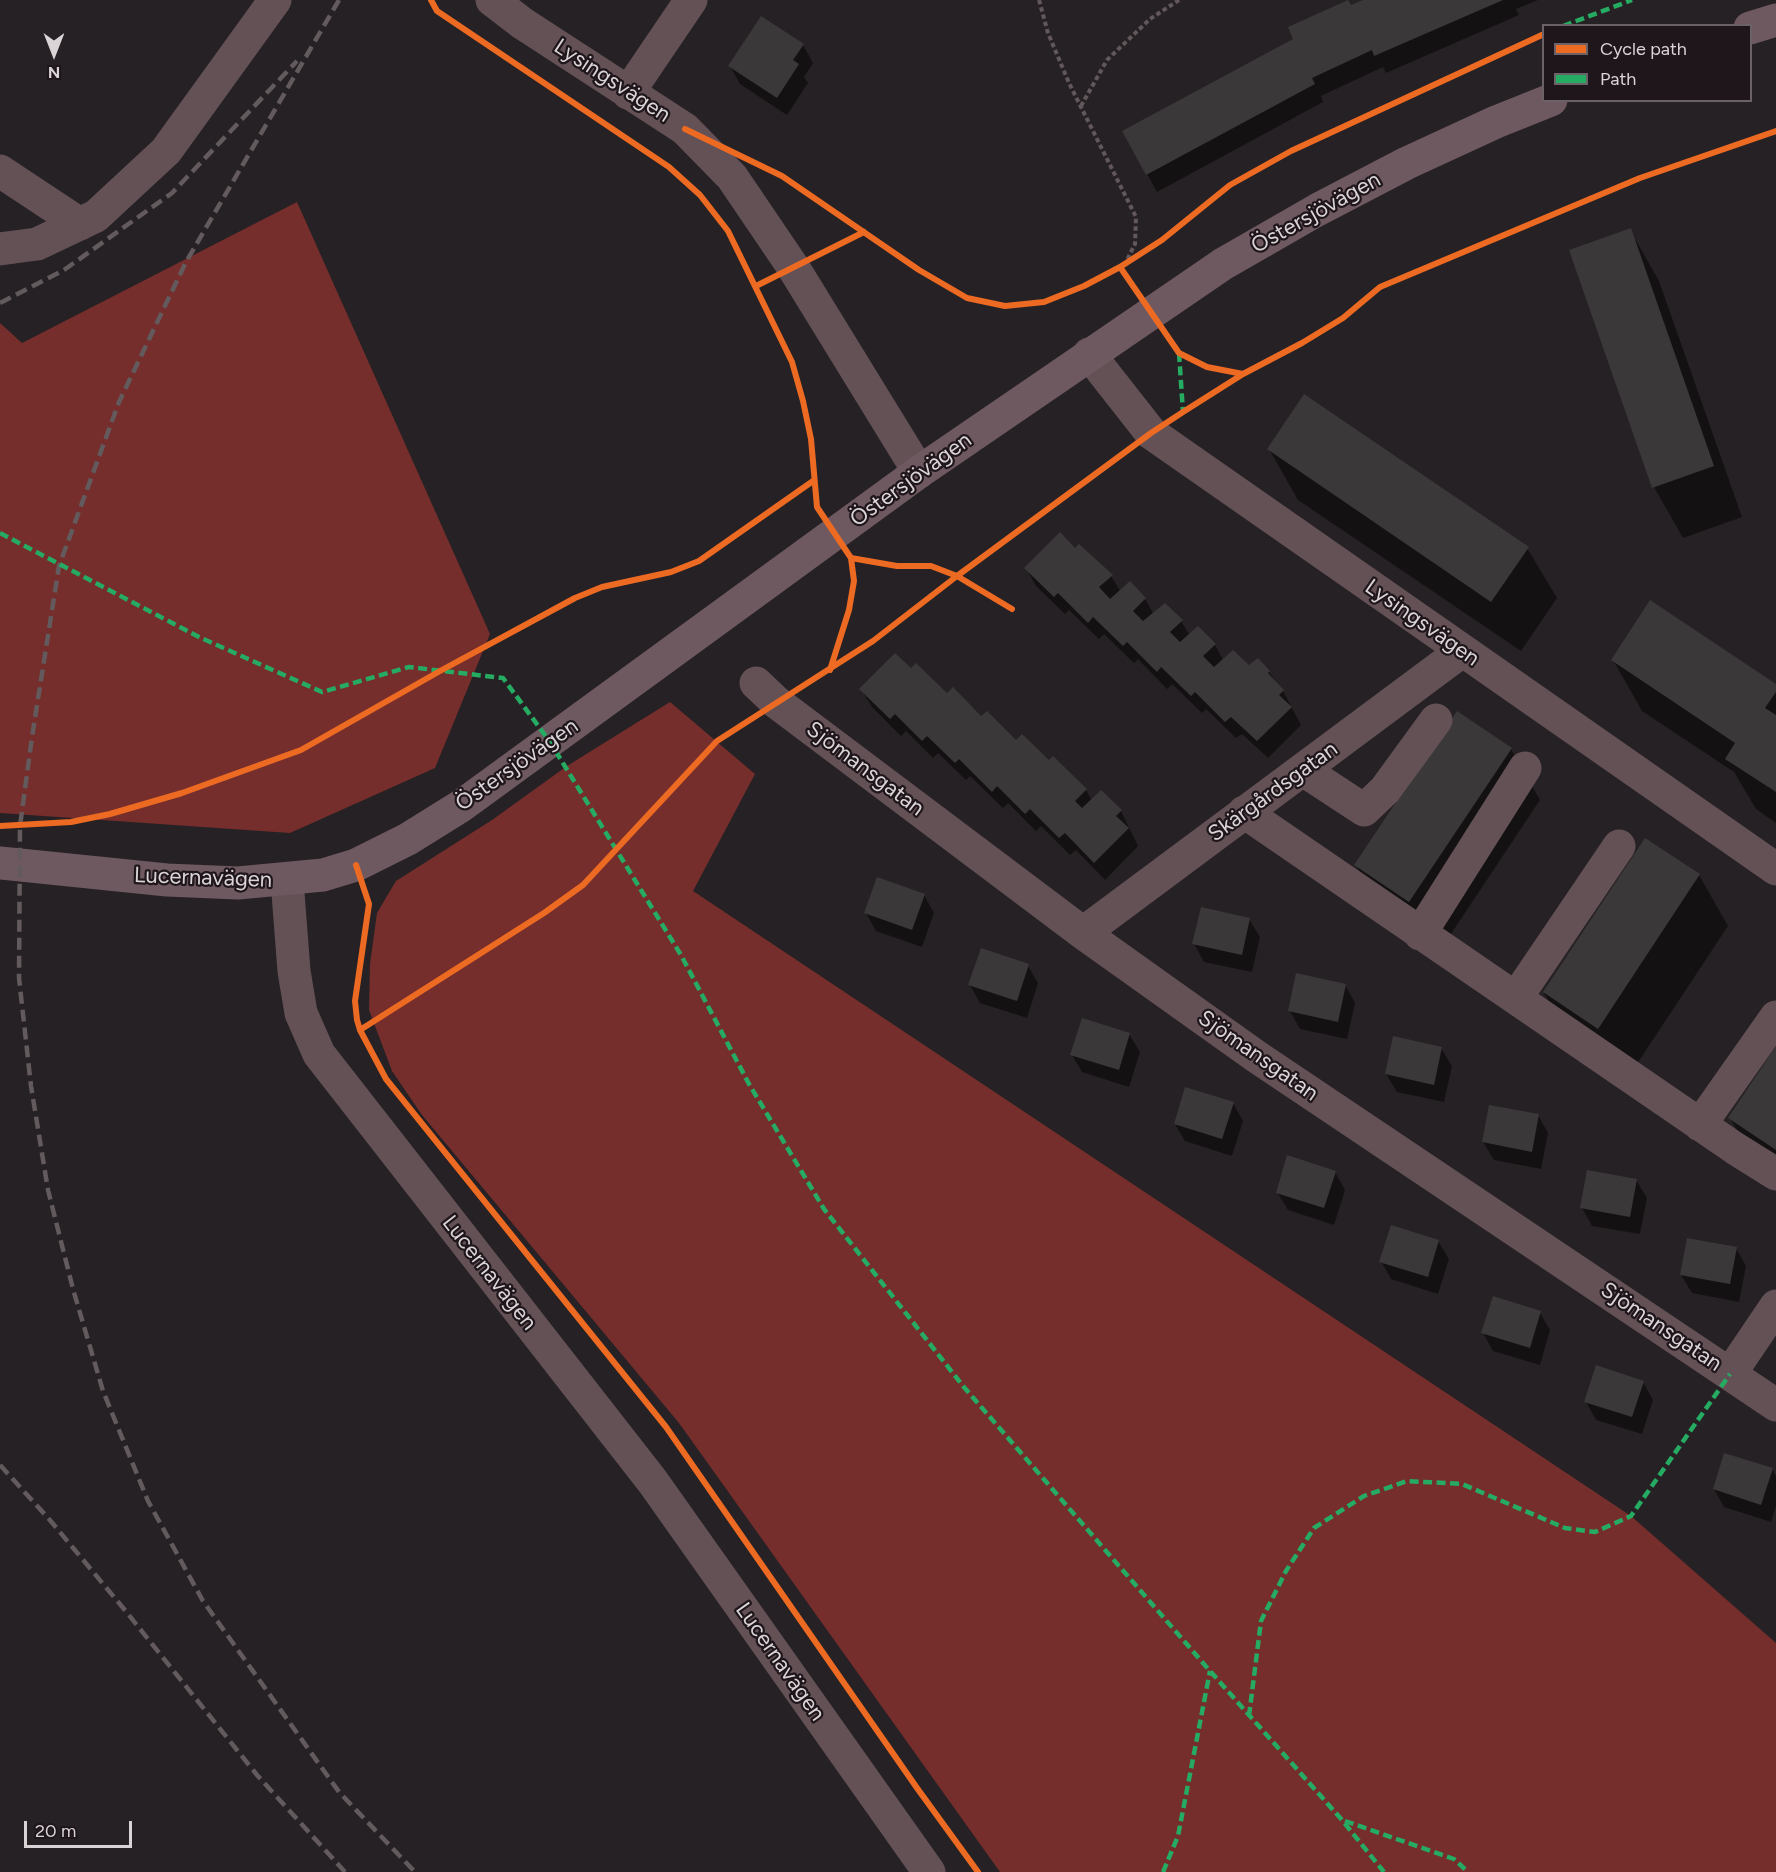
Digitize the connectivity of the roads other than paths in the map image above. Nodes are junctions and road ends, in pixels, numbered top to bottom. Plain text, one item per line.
1 (275, 0) edge
2 (492, 0) edge
3 (692, 0) edge
4 (1776, 20) edge
5 (1752, 27) edge
6 (628, 93) junction
7 (1546, 102) edge
8 (0, 171) edge
9 (80, 224) junction
10 (0, 249) edge
11 (1089, 354) junction
12 (919, 472) junction
13 (1462, 651) junction
14 (756, 683) dead end
15 (1436, 720) dead end
16 (1525, 768) dead end
17 (1303, 770) junction
18 (1244, 812) junction
19 (1619, 846) dead end
20 (0, 863) edge
21 (1776, 869) edge
22 (287, 880) junction
23 (1083, 933) junction
24 (1420, 934) junction
25 (1516, 998) junction
26 (1776, 1017) edge
27 (1700, 1125) junction
28 (1776, 1174) edge
29 (1776, 1306) edge
30 (1730, 1374) junction
31 (1776, 1405) edge
32 (930, 1872) edge

1 - 9 street
2 - 6 street, Lysingsvägen
3 - 6 street
4 - 5 main road
6 - 12 street, Lysingsvägen
7 - 11 main road, Östersjövägen
8 - 9 street
9 - 10 street
11 - 12 main road, Östersjövägen
11 - 13 street, Lysingsvägen
12 - 22 main road, Östersjövägen
13 - 17 street, Skärgårdsgatan
13 - 21 street, Lysingsvägen
14 - 23 street, Sjömansgatan
15 - 17 street
16 - 24 street
17 - 18 street, Skärgårdsgatan
18 - 23 street, Skärgårdsgatan
18 - 24 street
19 - 25 street
20 - 22 main road, Lucernavägen
22 - 32 street, Lucernavägen
23 - 30 street, Sjömansgatan
24 - 25 street
25 - 27 street
26 - 27 street
27 - 28 street
29 - 30 street
30 - 31 street, Sjömansgatan

